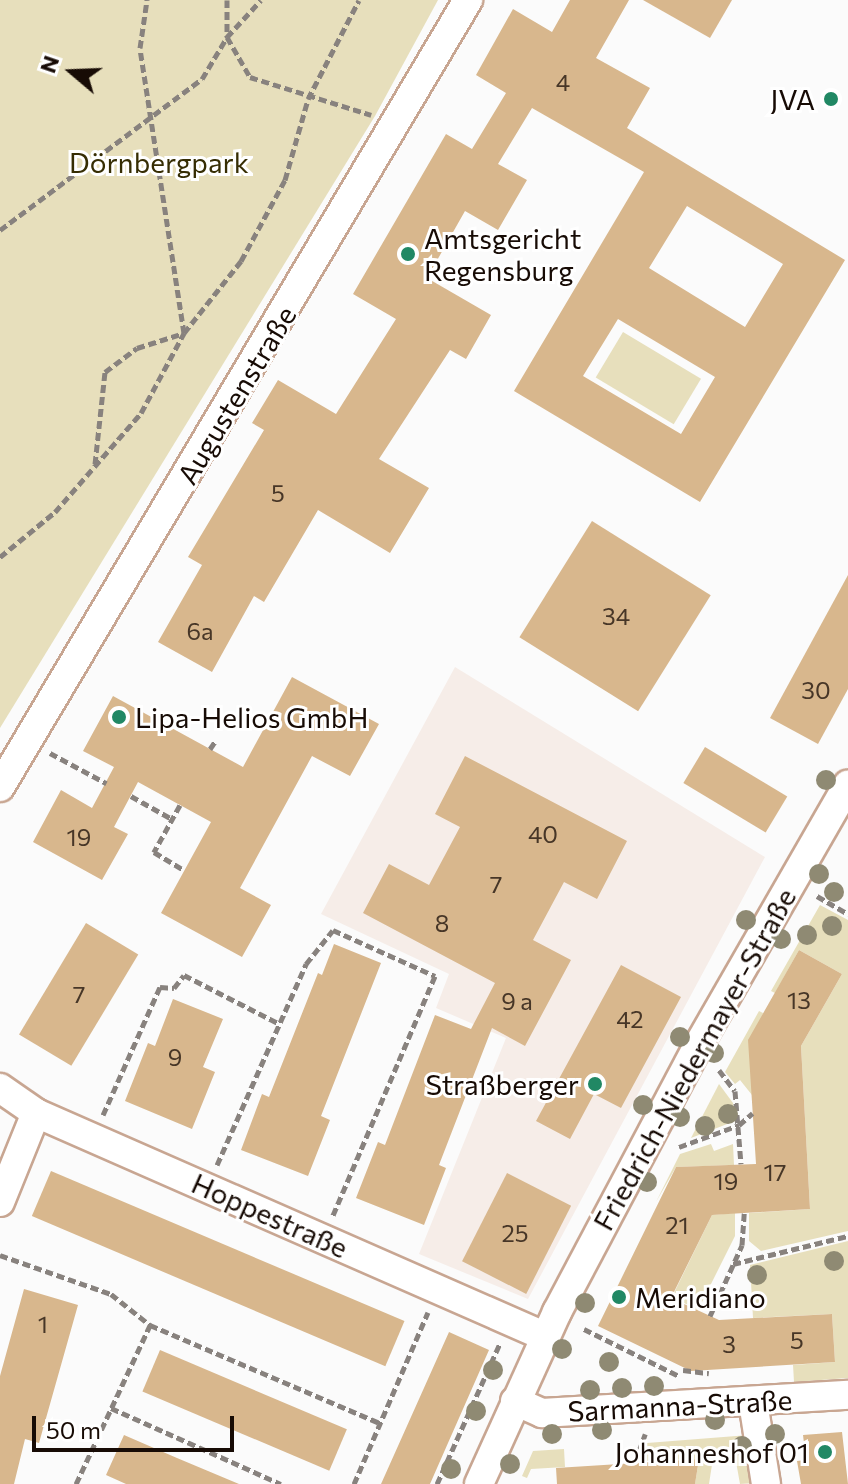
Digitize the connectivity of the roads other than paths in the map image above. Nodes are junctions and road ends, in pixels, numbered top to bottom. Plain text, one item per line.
1 (468, 0) edge
2 (848, 785) edge
3 (0, 787) edge
4 (0, 1088) edge
5 (36, 1113) junction
6 (0, 1202) edge
7 (544, 1336) junction
8 (848, 1395) edge
9 (515, 1401) junction
10 (753, 1402) junction
11 (479, 1484) edge
12 (766, 1484) edge

1 - 3 street, Augustenstraße
2 - 7 street, Friedrich-Niedermayer-Straße
4 - 5 street, Hoppestraße
5 - 6 street
5 - 7 street, Hoppestraße
7 - 9 street, Friedrich-Niedermayer-Straße
8 - 10 street, Sarmanna-Straße
9 - 10 street, Sarmanna-Straße
9 - 11 street, Friedrich-Niedermayer-Straße
10 - 12 street

